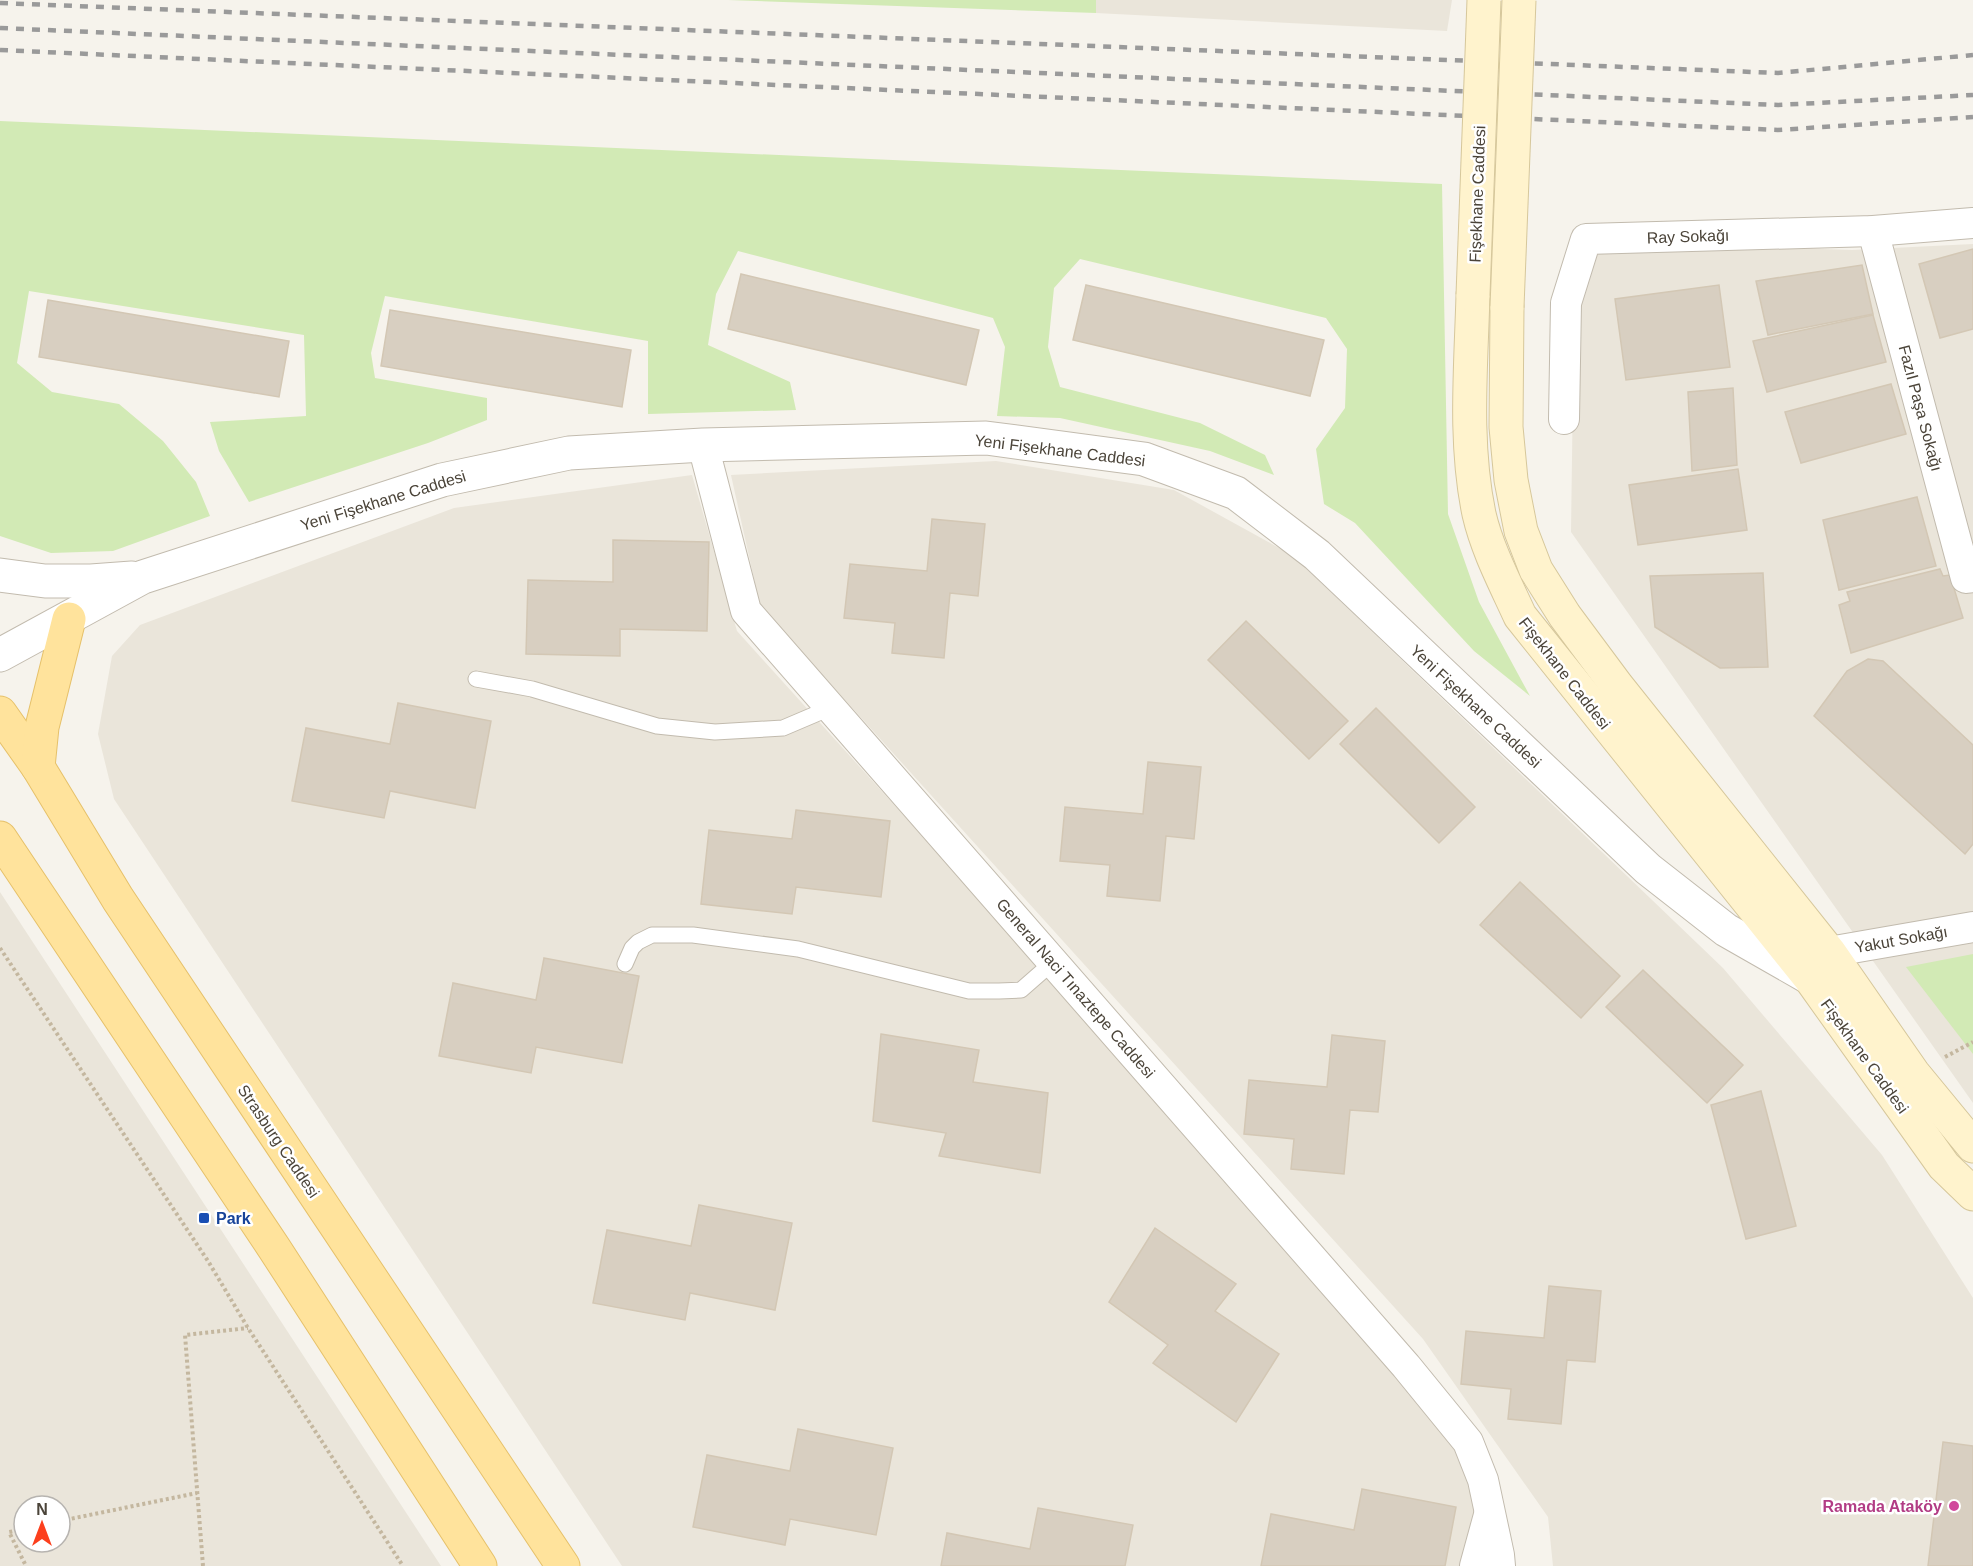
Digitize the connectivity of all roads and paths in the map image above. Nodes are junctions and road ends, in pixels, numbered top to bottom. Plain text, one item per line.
1 (1484, 0) edge
2 (1519, 0) edge
3 (1973, 223) edge
4 (1874, 231) junction
5 (1564, 419) dead end
6 (703, 445) junction
7 (0, 575) edge
8 (143, 577) junction
9 (1973, 577) edge
10 (69, 619) junction
11 (0, 655) edge
12 (476, 679) dead end
13 (830, 708) junction
14 (0, 713) edge
15 (38, 767) junction
16 (0, 838) edge
17 (1973, 927) edge
18 (0, 948) edge
19 (1830, 952) junction
20 (1053, 962) junction
21 (625, 964) dead end
22 (1810, 978) junction
23 (1973, 1146) edge
24 (1944, 1166) junction
25 (1973, 1194) edge
26 (1973, 1215) edge
27 (248, 1328) junction
28 (198, 1493) junction
29 (1489, 1512) junction
30 (72, 1519) edge
31 (203, 1566) edge
32 (403, 1566) edge
33 (480, 1566) edge
34 (563, 1566) edge
35 (1475, 1566) edge
36 (1500, 1566) edge

1 - 22 main road, Fişekhane Caddesi, bridge
2 - 19 main road, Fişekhane Caddesi, bridge
3 - 4 street, Ray Sokağı
4 - 5 street, Ray Sokağı
4 - 9 street, Fazıl Paşa Sokağı
6 - 8 street, Yeni Fişekhane Caddesi
6 - 13 street, General Naci Tınaztepe Caddesi
6 - 22 street, Yeni Fişekhane Caddesi
7 - 8 street
8 - 10 street
10 - 11 street
10 - 15 main road
12 - 13 lane
13 - 20 street, General Naci Tınaztepe Caddesi
14 - 15 main road, Strasburg Caddesi
15 - 34 main road, Strasburg Caddesi
16 - 33 main road
17 - 19 street, Yakut Sokağı
18 - 27 path
19 - 23 main road, Fişekhane Caddesi
20 - 21 lane
20 - 29 street, General Naci Tınaztepe Caddesi
22 - 24 main road, Fişekhane Caddesi
24 - 25 main road, Fişekhane Caddesi
24 - 26 main road
27 - 28 path
27 - 32 path
28 - 30 path
28 - 31 path
29 - 35 street
29 - 36 street, General Naci Tınaztepe Caddesi

